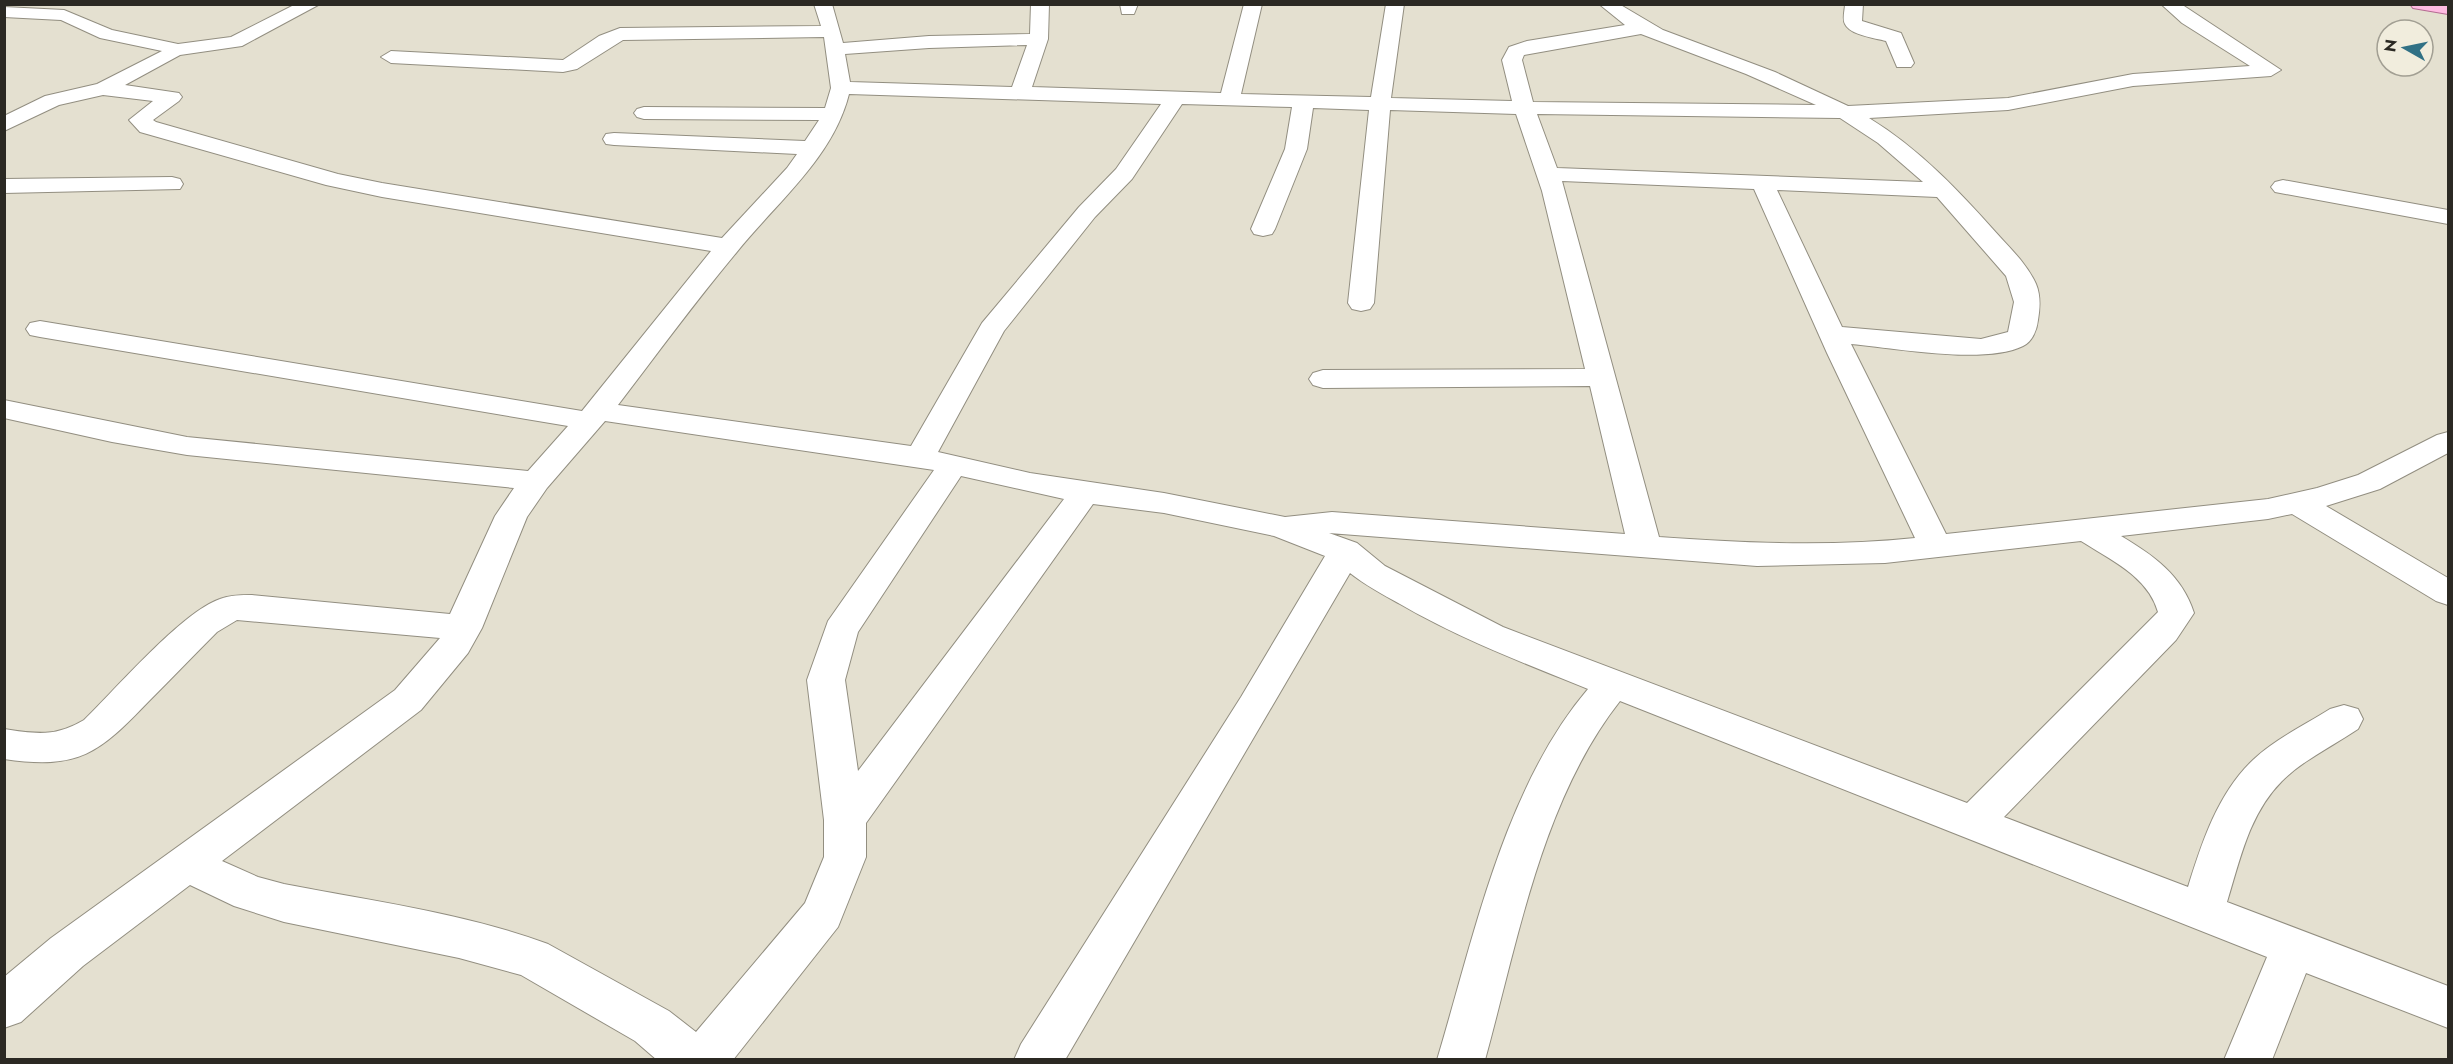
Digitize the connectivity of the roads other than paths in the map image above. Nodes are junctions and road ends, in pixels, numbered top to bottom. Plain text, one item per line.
1 (12, 4) edge
2 (311, 4) edge
3 (1040, 4) edge
4 (1253, 4) edge
5 (1395, 4) edge
6 (1608, 4) edge
7 (1854, 4) edge
8 (2170, 4) edge
9 (2419, 4) edge
10 (2448, 9) edge
11 (4, 10) edge
12 (830, 28) edge
13 (1644, 28) junction
14 (1039, 39) junction
15 (174, 50) junction
16 (391, 57) dead end
17 (1904, 63) dead end
18 (103, 89) junction
19 (1020, 92) junction
20 (1176, 97) junction
21 (1230, 97) junction
22 (1304, 100) junction
23 (837, 101) junction
24 (1380, 102) junction
25 (1524, 108) junction
26 (1845, 112) junction
27 (644, 113) dead end
28 (4, 125) edge
29 (614, 139) dead end
30 (812, 148) junction
31 (1548, 174) junction
32 (1762, 182) junction
33 (172, 184) dead end
34 (4, 186) edge
35 (2283, 187) dead end
36 (1941, 190) junction
37 (2448, 217) edge
38 (1263, 229) dead end
39 (728, 246) junction
40 (1361, 303) dead end
41 (40, 329) dead end
42 (1832, 334) junction
43 (1603, 377) junction
44 (1323, 379) dead end
45 (4, 408) edge
46 (594, 416) junction
47 (2447, 443) edge
48 (936, 461) junction
49 (536, 481) junction
50 (1085, 494) junction
51 (2297, 503) junction
52 (1282, 526) junction
53 (2089, 531) junction
54 (1645, 546) junction
55 (1936, 547) junction
56 (1345, 551) junction
57 (2448, 592) edge
58 (464, 628) junction
59 (1614, 683) junction
60 (2344, 719) dead end
61 (4, 744) edge
62 (844, 820) junction
63 (1973, 823) junction
64 (188, 865) junction
65 (2202, 912) junction
66 (2294, 947) junction
67 (4, 1007) edge
68 (2448, 1007) edge
69 (694, 1059) edge
70 (703, 1059) edge
71 (1038, 1059) edge
72 (1461, 1059) edge
73 (2248, 1059) edge

1 - 11 street
2 - 15 street
3 - 14 street
4 - 21 street
5 - 24 street
6 - 13 street
7 - 17 street
8 - 26 street
9 - 10 main road
11 - 15 street
12 - 14 street
12 - 16 street
12 - 23 street
13 - 25 street
13 - 26 street
14 - 19 street
15 - 18 street
18 - 28 street
18 - 39 street
19 - 20 street
19 - 23 street
20 - 21 street
20 - 48 street
21 - 22 street
22 - 24 street
22 - 38 street
23 - 27 street
23 - 30 street
24 - 25 street
24 - 40 street
25 - 26 street
25 - 31 street
26 - 36 street
29 - 30 street
30 - 39 street
31 - 32 street
31 - 43 street
32 - 36 street
32 - 42 street
33 - 34 street
35 - 37 street
36 - 42 street
39 - 46 street
41 - 46 street
42 - 55 street
43 - 44 street
43 - 54 street
45 - 49 street
46 - 48 street
46 - 49 street
47 - 51 street
48 - 50 street
48 - 62 street
49 - 58 street
50 - 52 street
50 - 62 street
51 - 53 street
51 - 57 street
52 - 54 street
52 - 56 street
53 - 55 street
53 - 63 street
54 - 55 street
56 - 59 street
56 - 71 street
58 - 61 street
58 - 64 street
59 - 63 street
59 - 72 street
60 - 65 street
62 - 70 street
63 - 65 street
64 - 67 street
64 - 69 street
65 - 66 street
66 - 68 street
66 - 73 street

